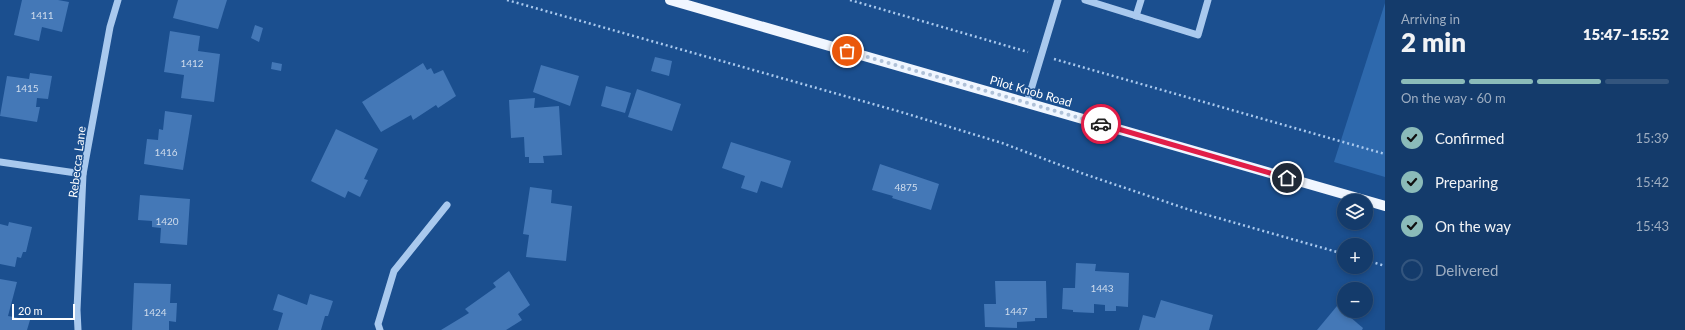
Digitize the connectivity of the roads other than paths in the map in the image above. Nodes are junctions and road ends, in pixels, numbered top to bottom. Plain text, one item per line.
1 (118, 0) edge
2 (670, 0) edge
3 (1058, 0) edge
4 (1085, 0) edge
5 (1141, 0) edge
6 (1208, 0) edge
7 (1136, 16) junction
8 (1027, 103) junction
9 (0, 162) edge
10 (84, 174) junction
11 (447, 205) dead end
12 (1385, 206) edge
13 (78, 330) edge
14 (380, 330) edge

1 - 10 street, Rebecca Lane
2 - 8 main road, Pilot Knob Road
3 - 8 street
4 - 7 street
5 - 7 street
6 - 7 street
8 - 12 main road, Pilot Knob Road
9 - 10 street
10 - 13 street, Rebecca Lane
11 - 14 street

